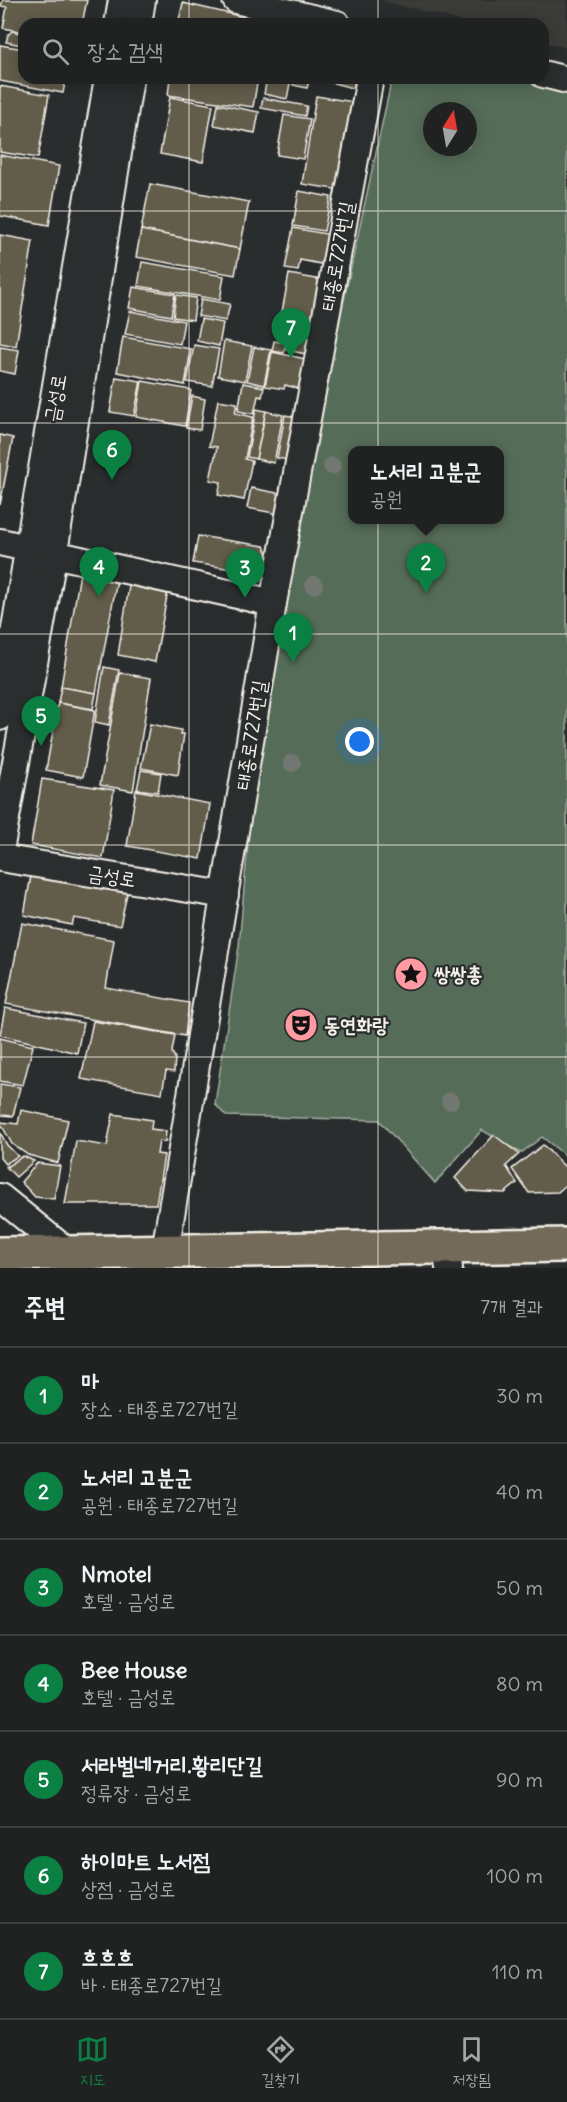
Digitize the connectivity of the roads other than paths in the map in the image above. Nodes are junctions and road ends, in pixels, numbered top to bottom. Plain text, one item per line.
1 (122, 0) edge
2 (142, 0) edge
3 (236, 0) edge
4 (119, 18) edge
5 (139, 18) edge
6 (312, 18) edge
7 (549, 76) edge
8 (567, 80) edge
9 (107, 84) edge
10 (129, 84) edge
11 (369, 84) edge
12 (0, 542) edge
13 (41, 550) junction
14 (273, 603) junction
15 (0, 717) edge
16 (0, 851) edge
17 (0, 858) edge
18 (225, 895) junction
19 (0, 1197) edge
20 (567, 1245) edge
21 (165, 1251) junction
22 (0, 1254) edge
23 (448, 1257) edge
24 (57, 1260) edge

1 - 4 street
2 - 5 street
3 - 6 street
7 - 8 street
9 - 13 street, 금성로
10 - 13 street, 금성로
11 - 14 street, 태종로727번길
12 - 13 street
13 - 14 street
13 - 15 street, 금성로
13 - 16 street, 금성로
14 - 18 street, 태종로727번길
17 - 18 street, 금성로
18 - 21 street, 태종로727번길
19 - 24 street
20 - 23 main road
21 - 23 main road
21 - 24 main road
22 - 24 main road

